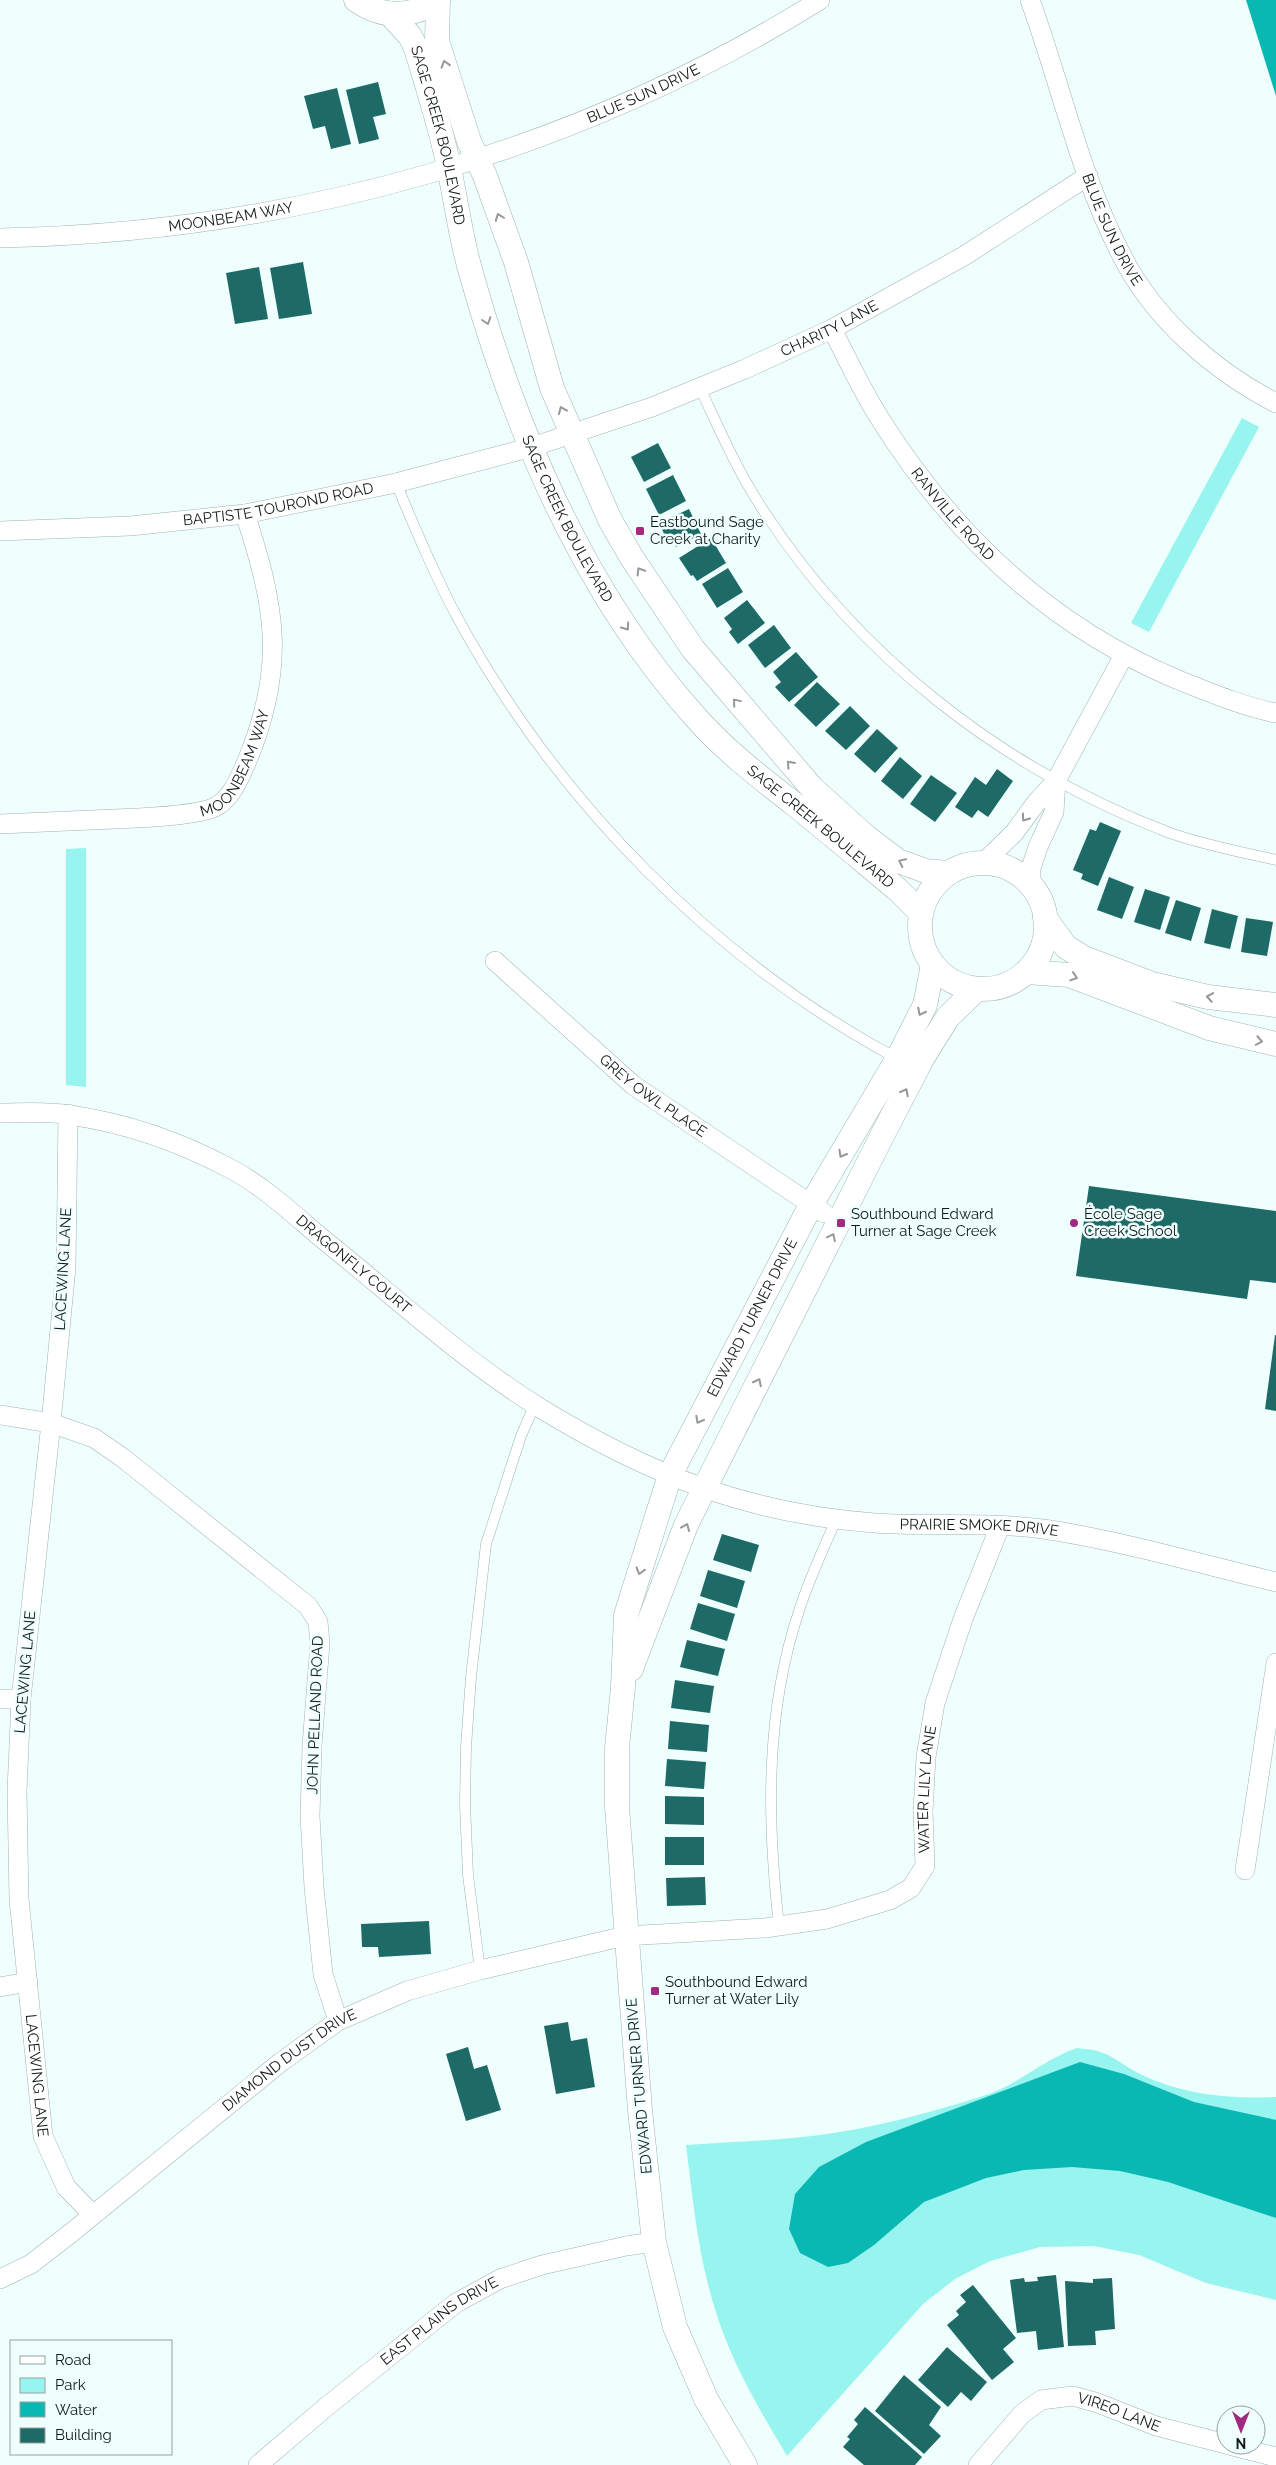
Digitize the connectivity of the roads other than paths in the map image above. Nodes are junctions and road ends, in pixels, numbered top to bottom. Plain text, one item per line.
1 (356, 0) edge
2 (438, 0) edge
3 (820, 0) edge
4 (1030, 0) edge
5 (391, 15) junction
6 (461, 165) junction
7 (1088, 176) junction
8 (0, 238) edge
9 (832, 329) junction
10 (700, 388) junction
11 (1276, 403) edge
12 (552, 441) junction
13 (396, 483) junction
14 (244, 514) junction
15 (0, 531) edge
16 (1124, 655) junction
17 (1276, 713) edge
18 (1056, 781) junction
19 (0, 824) edge
20 (1276, 860) edge
21 (983, 863) junction
22 (949, 873) junction
23 (1031, 885) junction
24 (921, 914) junction
25 (1045, 918) junction
26 (495, 961) dead end
27 (933, 965) junction
28 (1026, 972) junction
29 (977, 989) junction
30 (1276, 1005) edge
31 (1276, 1044) edge
32 (907, 1064) junction
33 (0, 1113) edge
34 (68, 1114) junction
35 (818, 1209) junction
36 (535, 1404) junction
37 (0, 1415) edge
38 (51, 1423) junction
39 (685, 1482) junction
40 (836, 1520) junction
41 (1000, 1526) junction
42 (1276, 1582) edge
43 (1276, 1663) edge
44 (624, 1687) junction
45 (0, 1699) edge
46 (21, 1699) junction
47 (1245, 1870) dead end
48 (778, 1926) junction
49 (625, 1936) junction
50 (480, 1970) junction
51 (28, 1982) junction
52 (0, 1987) edge
53 (338, 2021) junction
54 (93, 2215) junction
55 (654, 2242) junction
56 (0, 2279) edge
57 (1216, 2442) edge
58 (258, 2465) edge
59 (745, 2465) edge
60 (978, 2465) edge

1 - 5 street
2 - 5 street
6 -> 2 street, SAGE CREEK BOULEVARD
3 - 6 street, BLUE SUN DRIVE
4 - 7 street, BLUE SUN DRIVE
5 - 6 street, SAGE CREEK BOULEVARD
6 - 8 street, MOONBEAM WAY
12 -> 6 street, SAGE CREEK BOULEVARD
6 -> 12 street, SAGE CREEK BOULEVARD
7 - 9 street, CHARITY LANE
7 - 11 street, BLUE SUN DRIVE
9 - 10 street, CHARITY LANE
9 - 16 street, RANVILLE ROAD
10 - 12 street, CHARITY LANE
10 - 18 lane
12 - 13 street, BAPTISTE TOUROND ROAD
22 -> 12 street, SAGE CREEK BOULEVARD
12 -> 24 street, SAGE CREEK BOULEVARD
13 - 14 street, BAPTISTE TOUROND ROAD
13 - 32 lane
14 - 15 street, BAPTISTE TOUROND ROAD
14 - 19 street, MOONBEAM WAY
16 - 17 street, RANVILLE ROAD
16 - 18 street
18 - 20 lane
18 -> 21 street
18 - 23 street
21 - 22 street
21 - 23 street
22 - 24 street
23 - 25 street
24 - 27 street
25 - 28 street
30 -> 25 street
26 - 35 street, GREY OWL PLACE
27 - 29 street
27 -> 32 street, EDWARD TURNER DRIVE
28 - 29 street
28 -> 31 street
29 - 32 street, EDWARD TURNER DRIVE
32 -> 35 street, EDWARD TURNER DRIVE
39 -> 32 street, EDWARD TURNER DRIVE
33 - 34 street, DRAGONFLY COURT
34 - 36 street, DRAGONFLY COURT
34 - 38 street, LACEWING LANE
35 -> 39 street, EDWARD TURNER DRIVE
36 - 39 street, DRAGONFLY COURT
36 - 50 lane
37 - 38 street, JOHN PELLAND ROAD
38 - 46 street, LACEWING LANE
38 - 53 street, JOHN PELLAND ROAD
39 - 40 street, PRAIRIE SMOKE DRIVE
44 -> 39 street, EDWARD TURNER DRIVE
39 -> 44 street, EDWARD TURNER DRIVE
40 - 41 street, PRAIRIE SMOKE DRIVE
40 - 48 lane
41 - 42 street, PRAIRIE SMOKE DRIVE
41 - 48 street, WATER LILY LANE
43 - 47 street
44 - 49 street, EDWARD TURNER DRIVE
45 - 46 street
46 - 51 street, LACEWING LANE
48 - 49 street, WATER LILY LANE
49 - 50 street, DIAMOND DUST DRIVE
49 - 55 street, EDWARD TURNER DRIVE
50 - 53 street, DIAMOND DUST DRIVE
51 - 52 street
51 - 54 street, LACEWING LANE
53 - 54 street, DIAMOND DUST DRIVE
54 - 56 street, DIAMOND DUST DRIVE
55 - 58 street, EAST PLAINS DRIVE
55 - 59 street, EDWARD TURNER DRIVE
57 - 60 street, VIREO LANE

